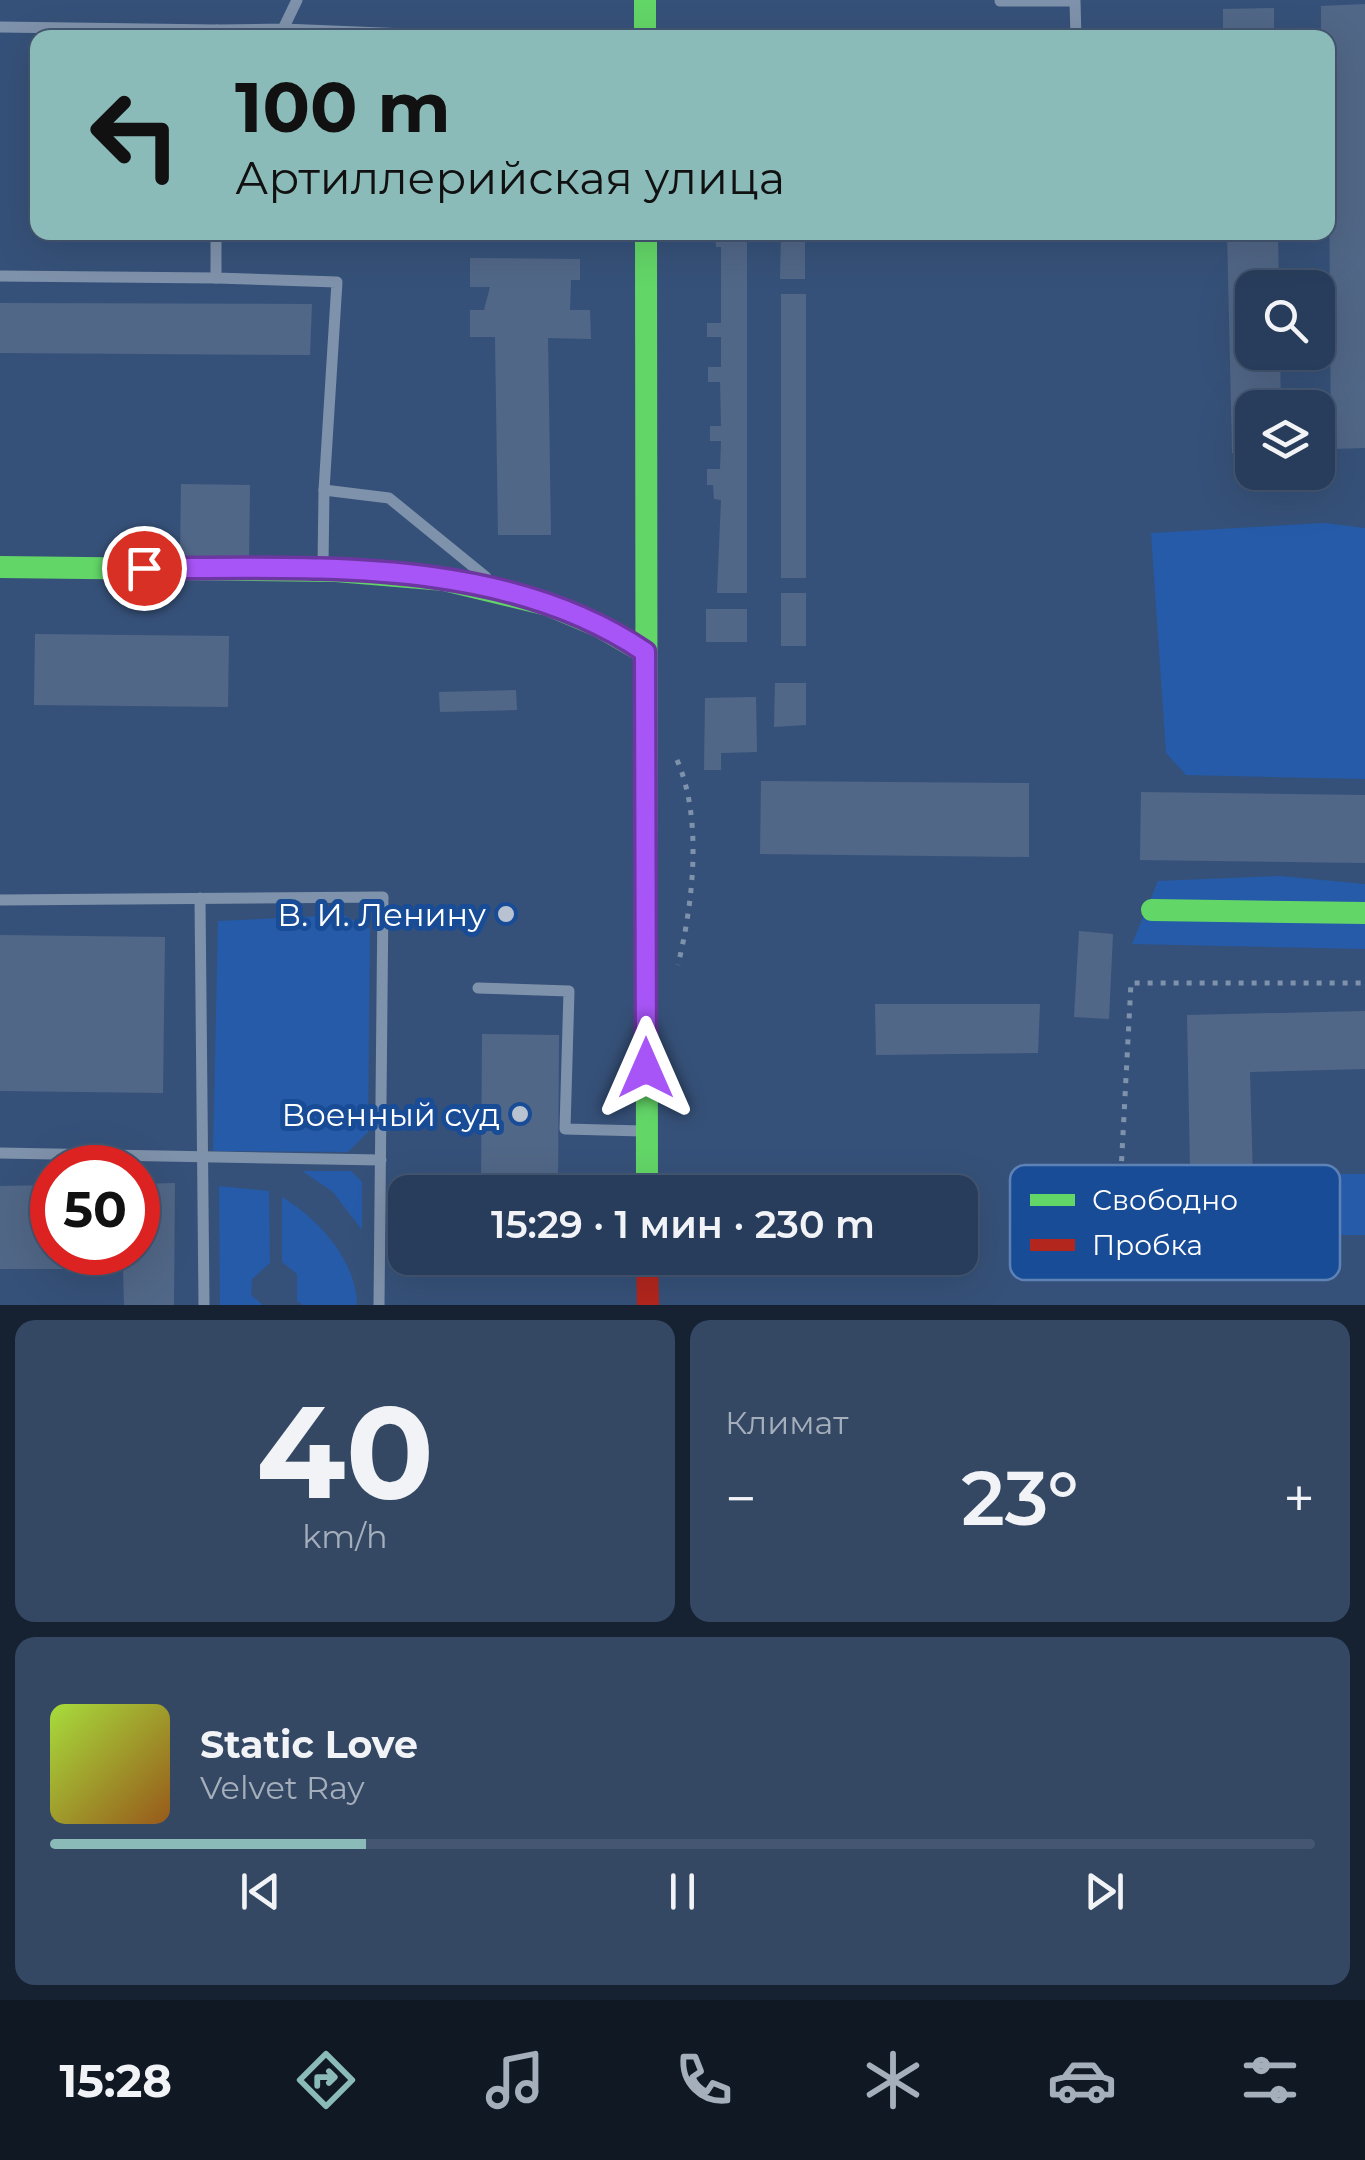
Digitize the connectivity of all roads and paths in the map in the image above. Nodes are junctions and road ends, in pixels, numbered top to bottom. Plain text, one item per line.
1 (296, 0) edge
2 (645, 0) edge
3 (1000, 1) edge
4 (0, 28) edge
5 (283, 29) junction
6 (72, 30) edge
7 (270, 30) edge
8 (308, 30) edge
9 (645, 30) edge
10 (1076, 30) edge
11 (216, 240) edge
12 (646, 240) edge
13 (0, 276) edge
14 (216, 278) junction
15 (324, 490) junction
16 (0, 567) edge
17 (324, 569) junction
18 (501, 590) junction
19 (645, 652) junction
20 (200, 898) junction
21 (0, 900) edge
22 (1152, 910) dead end
23 (1365, 913) edge
24 (1365, 983) edge
25 (478, 988) dead end
26 (647, 1131) junction
27 (0, 1153) edge
28 (202, 1155) junction
29 (380, 1160) junction
30 (1121, 1165) edge
31 (647, 1175) edge
32 (648, 1275) edge
33 (204, 1305) edge
34 (379, 1305) edge
35 (648, 1305) edge

1 - 5 lane
2 - 9 main road
3 - 10 lane
4 - 6 lane
5 - 7 lane
5 - 8 lane
11 - 14 lane
12 - 19 main road
13 - 14 lane
14 - 15 lane
15 - 17 lane
15 - 18 lane
16 - 17 main road
17 - 18 main road
18 - 19 main road
19 - 26 main road
20 - 21 lane
20 - 28 lane
20 - 29 lane
22 - 23 main road
24 - 30 path
25 - 26 lane
26 - 31 main road
27 - 28 lane
28 - 29 lane
28 - 33 lane
29 - 34 lane
32 - 35 main road

